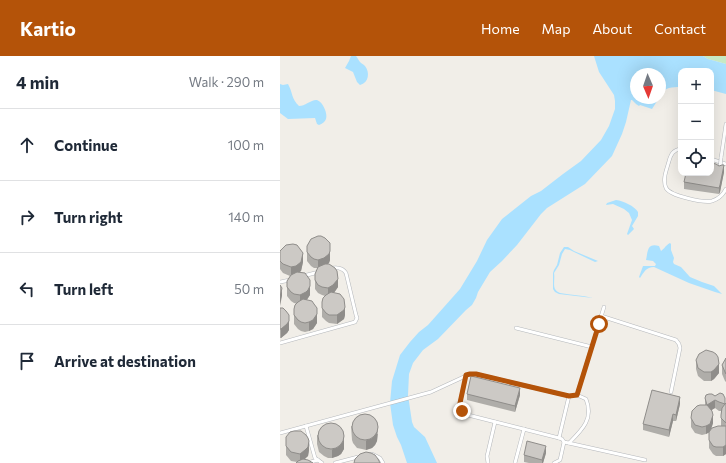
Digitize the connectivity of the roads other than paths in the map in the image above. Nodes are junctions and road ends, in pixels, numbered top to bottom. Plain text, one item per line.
1 (726, 125) edge
2 (678, 149) edge
3 (714, 161) edge
4 (726, 164) edge
5 (719, 170) edge
6 (726, 189) edge
7 (328, 269) edge
8 (321, 271) edge
9 (301, 277) edge
10 (294, 279) edge
11 (280, 282) edge
12 (604, 307) dead end
13 (602, 316) junction
14 (516, 328) dead end
15 (280, 344) edge
16 (592, 347) junction
17 (466, 375) junction
18 (671, 392) dead end
19 (577, 395) junction
20 (569, 396) junction
21 (496, 422) junction
22 (306, 426) junction
23 (524, 429) junction
24 (280, 433) edge
25 (559, 438) junction
26 (564, 442) junction
27 (570, 443) junction
28 (370, 454) edge
29 (363, 456) edge
30 (318, 460) junction
31 (645, 460) dead end
32 (307, 463) edge
33 (322, 463) edge
34 (335, 463) edge
35 (382, 463) edge
36 (488, 463) edge
37 (515, 463) edge
38 (554, 463) edge

1 - 5 lane, bridge
2 - 6 lane
3 - 4 lane
7 - 15 lane
8 - 9 lane
10 - 11 lane
12 - 13 lane
13 - 16 lane
13 - 18 lane
14 - 16 lane
16 - 19 lane
17 - 20 lane
17 - 21 lane
17 - 22 lane
19 - 20 lane
19 - 27 lane
20 - 25 lane
21 - 23 lane
21 - 36 lane
22 - 24 lane
22 - 30 lane
23 - 25 lane
23 - 37 lane
25 - 26 lane
26 - 27 lane
26 - 38 lane
27 - 31 lane
28 - 35 lane
29 - 34 lane
30 - 32 lane
30 - 33 lane

